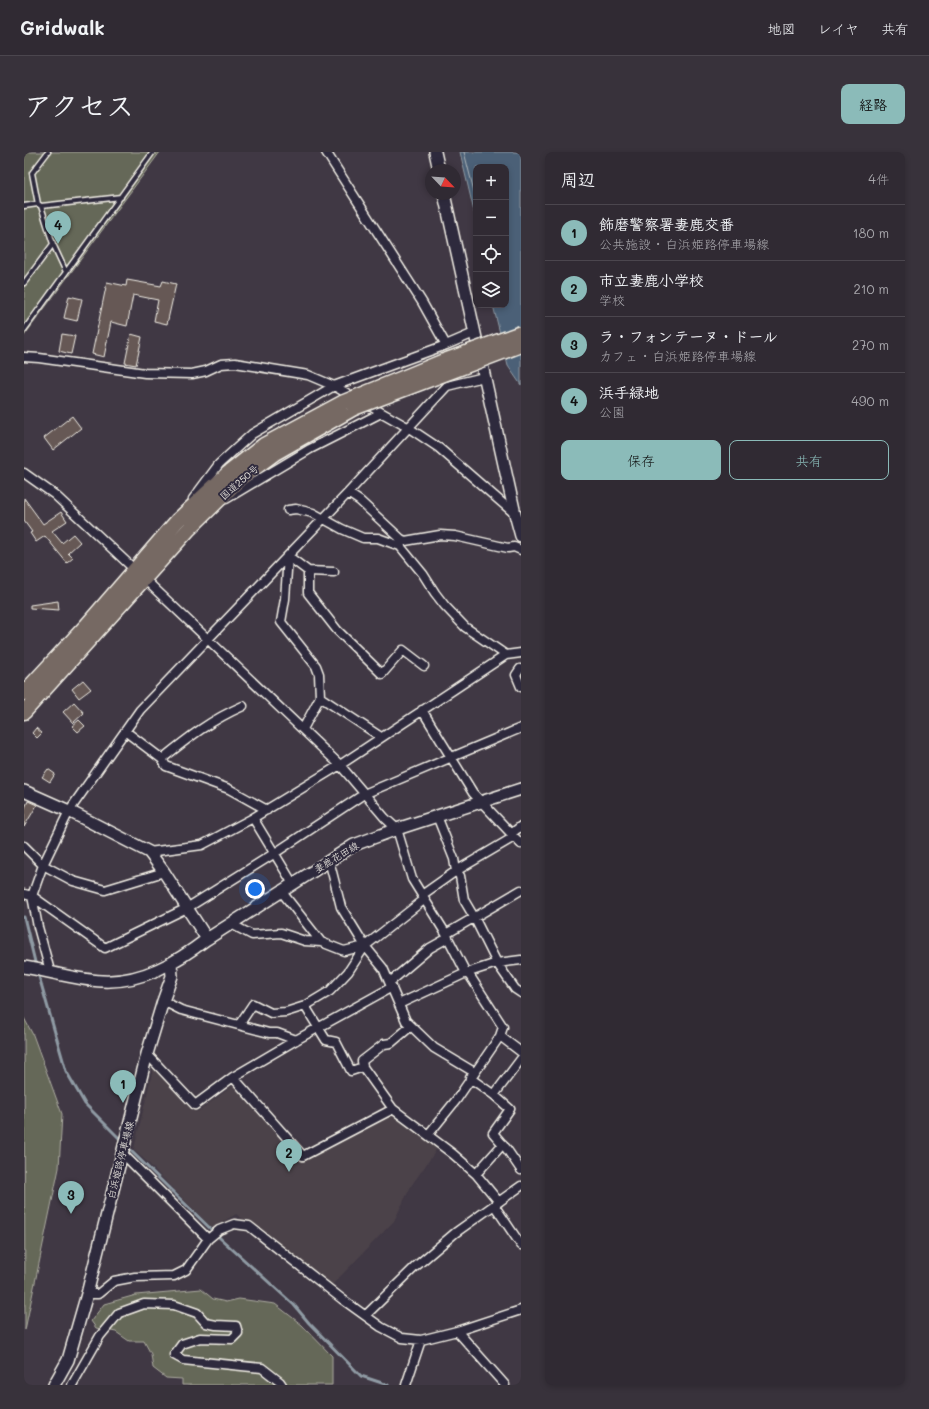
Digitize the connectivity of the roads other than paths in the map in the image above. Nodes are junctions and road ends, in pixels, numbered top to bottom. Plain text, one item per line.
1 (48, 152) edge
2 (153, 152) edge
3 (326, 152) edge
4 (435, 152) edge
5 (438, 164) edge
6 (121, 197) junction
7 (445, 200) edge
8 (40, 205) junction
9 (24, 206) edge
10 (53, 244) junction
11 (66, 272) junction
12 (24, 283) edge
13 (24, 330) edge
14 (474, 333) junction
15 (521, 333) edge
16 (446, 345) junction
17 (521, 345) edge
18 (24, 357) edge
19 (484, 377) junction
20 (334, 386) junction
21 (349, 405) junction
22 (381, 413) junction
23 (409, 428) junction
24 (24, 473) edge
25 (348, 493) junction
26 (210, 509) junction
27 (288, 510) dead end
28 (515, 514) junction
29 (323, 519) junction
30 (177, 521) junction
31 (521, 536) edge
32 (521, 550) edge
33 (288, 556) junction
34 (308, 571) junction
35 (334, 572) dead end
36 (140, 575) junction
37 (208, 639) junction
38 (514, 654) edge
39 (424, 666) dead end
40 (520, 669) edge
41 (521, 687) edge
42 (24, 692) edge
43 (320, 697) junction
44 (243, 706) dead end
45 (422, 710) junction
46 (24, 712) edge
47 (521, 728) edge
48 (303, 730) junction
49 (124, 732) junction
50 (381, 737) junction
51 (451, 757) junction
52 (162, 759) junction
53 (340, 764) junction
54 (521, 789) edge
55 (24, 791) edge
56 (364, 794) junction
57 (481, 802) junction
58 (267, 810) junction
59 (69, 811) junction
60 (437, 816) junction
61 (253, 818) junction
62 (521, 826) edge
63 (397, 829) junction
64 (512, 835) junction
65 (521, 844) edge
66 (24, 846) edge
67 (149, 852) junction
68 (275, 853) junction
69 (329, 860) junction
70 (43, 864) junction
71 (456, 871) junction
72 (164, 872) junction
73 (293, 884) junction
74 (521, 890) edge
75 (281, 891) junction
76 (24, 894) edge
77 (32, 896) junction
78 (424, 897) junction
79 (187, 908) junction
80 (474, 917) junction
81 (231, 924) junction
82 (447, 936) junction
83 (207, 939) junction
84 (321, 942) junction
85 (365, 946) junction
86 (521, 960) edge
87 (497, 963) junction
88 (170, 964) junction
89 (27, 967) edge
90 (47, 971) junction
91 (466, 973) junction
92 (391, 985) junction
93 (521, 993) edge
94 (163, 1001) junction
95 (399, 1004) junction
96 (305, 1006) junction
97 (239, 1025) junction
98 (411, 1026) junction
99 (319, 1028) junction
100 (500, 1036) junction
101 (296, 1040) junction
102 (521, 1052) edge
103 (147, 1054) junction
104 (521, 1059) edge
105 (363, 1067) junction
106 (472, 1075) junction
107 (233, 1077) junction
108 (494, 1095) junction
109 (393, 1109) junction
110 (428, 1136) junction
111 (502, 1144) junction
112 (122, 1153) junction
113 (521, 1170) edge
114 (476, 1174) junction
115 (521, 1186) edge
116 (497, 1203) junction
117 (208, 1239) junction
118 (521, 1245) edge
119 (87, 1294) junction
120 (521, 1310) edge
121 (366, 1315) junction
122 (457, 1331) junction
123 (421, 1340) junction
124 (54, 1385) edge
125 (72, 1385) edge
126 (282, 1385) edge
127 (406, 1385) edge
128 (504, 1385) edge

1 - 8 lane
2 - 6 lane
3 - 16 street
4 - 5 main road
6 - 8 lane
6 - 11 lane
7 - 14 main road
8 - 9 lane
8 - 10 lane
10 - 11 lane
10 - 12 lane
11 - 13 lane
14 - 16 street
14 - 19 main road
15 - 21 highway, 国道250号, bridge
16 - 20 street
17 - 21 highway, 国道250号, bridge
18 - 20 street
19 - 23 street
19 - 28 main road
20 - 22 street
20 - 30 street
21 - 26 highway, 国道250号
21 - 30 highway, 国道250号
22 - 23 street
22 - 26 street
23 - 25 street
23 - 28 street
24 - 36 street
25 - 29 street
25 - 32 street
26 - 36 highway, 国道250号
27 - 29 street
28 - 31 main road
29 - 33 street
29 - 38 street
30 - 36 highway, 国道250号
33 - 34 street
33 - 37 street
33 - 43 street
34 - 35 street
34 - 39 street
36 - 37 street
36 - 42 highway, 国道250号
36 - 46 highway, 国道250号
37 - 48 street
37 - 49 street
38 - 40 street
38 - 45 street
40 - 41 street
43 - 48 street
43 - 50 street
44 - 52 street
45 - 50 street
45 - 51 street
47 - 51 street
48 - 53 street
49 - 52 street
49 - 59 street
50 - 53 street
51 - 56 street
51 - 57 street
52 - 58 street
53 - 56 street
53 - 58 street
54 - 57 main road, 妻鹿花田線
55 - 59 main road
56 - 63 street
56 - 68 street
57 - 60 main road, 妻鹿花田線
57 - 64 street
58 - 61 street
59 - 67 main road
59 - 70 street
60 - 63 main road, 妻鹿花田線
60 - 71 street
61 - 67 street
61 - 68 street
62 - 64 street
63 - 69 main road, 妻鹿花田線
63 - 78 street
64 - 65 street
64 - 71 street
66 - 70 street
67 - 72 main road
68 - 73 street
68 - 79 street
69 - 73 main road, 妻鹿花田線
69 - 85 street
70 - 72 street
70 - 77 street
71 - 78 street
71 - 80 street
72 - 79 main road
73 - 75 main road, 妻鹿花田線
74 - 80 street
75 - 81 main road, 妻鹿花田線
75 - 84 street
76 - 77 street
77 - 79 street
77 - 90 street
78 - 82 street
78 - 85 street
79 - 83 main road
80 - 82 street
80 - 87 street
81 - 83 main road, 妻鹿花田線
81 - 84 street
82 - 91 street
82 - 92 street
83 - 88 main road, 妻鹿花田線
84 - 85 street
85 - 92 street
85 - 96 street
86 - 87 street
87 - 91 street
87 - 93 street
88 - 90 main road
88 - 94 main road, 白浜姫路停車場線
89 - 90 main road
91 - 95 street
91 - 100 street
92 - 95 street
92 - 99 street
94 - 97 street
94 - 103 main road, 白浜姫路停車場線
95 - 98 street
96 - 97 street
96 - 99 street
97 - 101 street
98 - 105 street
98 - 106 street
99 - 101 street
99 - 105 street
100 - 102 street
100 - 106 street
101 - 107 street
103 - 107 street
103 - 112 main road, 白浜姫路停車場線
104 - 108 street
105 - 109 street
106 - 108 street
106 - 110 street
107 - 109 street
108 - 111 street
109 - 110 street
110 - 114 street
111 - 113 street
111 - 114 street
112 - 117 street
112 - 119 main road, 白浜姫路停車場線
114 - 116 street
115 - 116 street
116 - 118 street
116 - 121 street
117 - 119 street
117 - 121 street
119 - 124 main road, 白浜姫路停車場線
120 - 122 street
121 - 123 street
122 - 123 street
122 - 128 street
123 - 127 street
125 - 126 street

